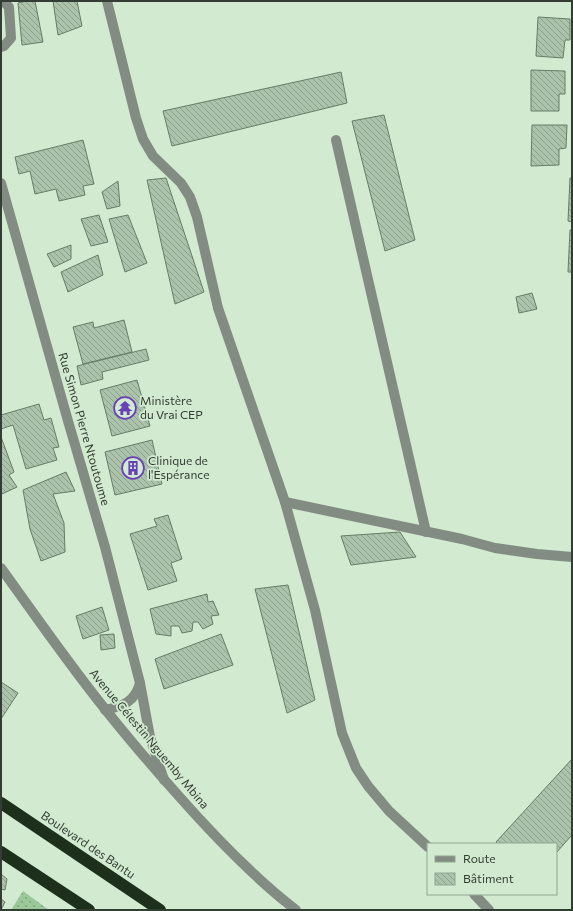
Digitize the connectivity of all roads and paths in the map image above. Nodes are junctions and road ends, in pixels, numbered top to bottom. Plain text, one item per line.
1 (3, 1) edge
2 (107, 1) edge
3 (1, 47) edge
4 (336, 140) dead end
5 (1, 183) edge
6 (285, 502) junction
7 (426, 532) junction
8 (572, 557) edge
9 (1, 568) edge
10 (140, 683) junction
11 (105, 710) junction
12 (164, 780) junction
13 (2, 801) edge
14 (427, 846) edge
15 (1, 852) edge
16 (475, 895) edge
17 (89, 910) edge
18 (160, 910) edge
19 (296, 910) edge
20 (489, 910) edge

1 - 3 street
2 - 6 street
4 - 7 street
5 - 10 street, Rue Simon Pierre Ntoutoume
6 - 7 street
6 - 14 street
7 - 8 street
9 - 11 street, Avenue Célestin Nguemby Mbina
10 - 11 street
10 - 12 street, Rue Simon Pierre Ntoutoume
11 - 12 street, Avenue Célestin Nguemby Mbina
12 - 19 street, Avenue Célestin Nguemby Mbina
13 - 18 highway, Boulevard des Bantu
15 - 17 highway
16 - 20 street

